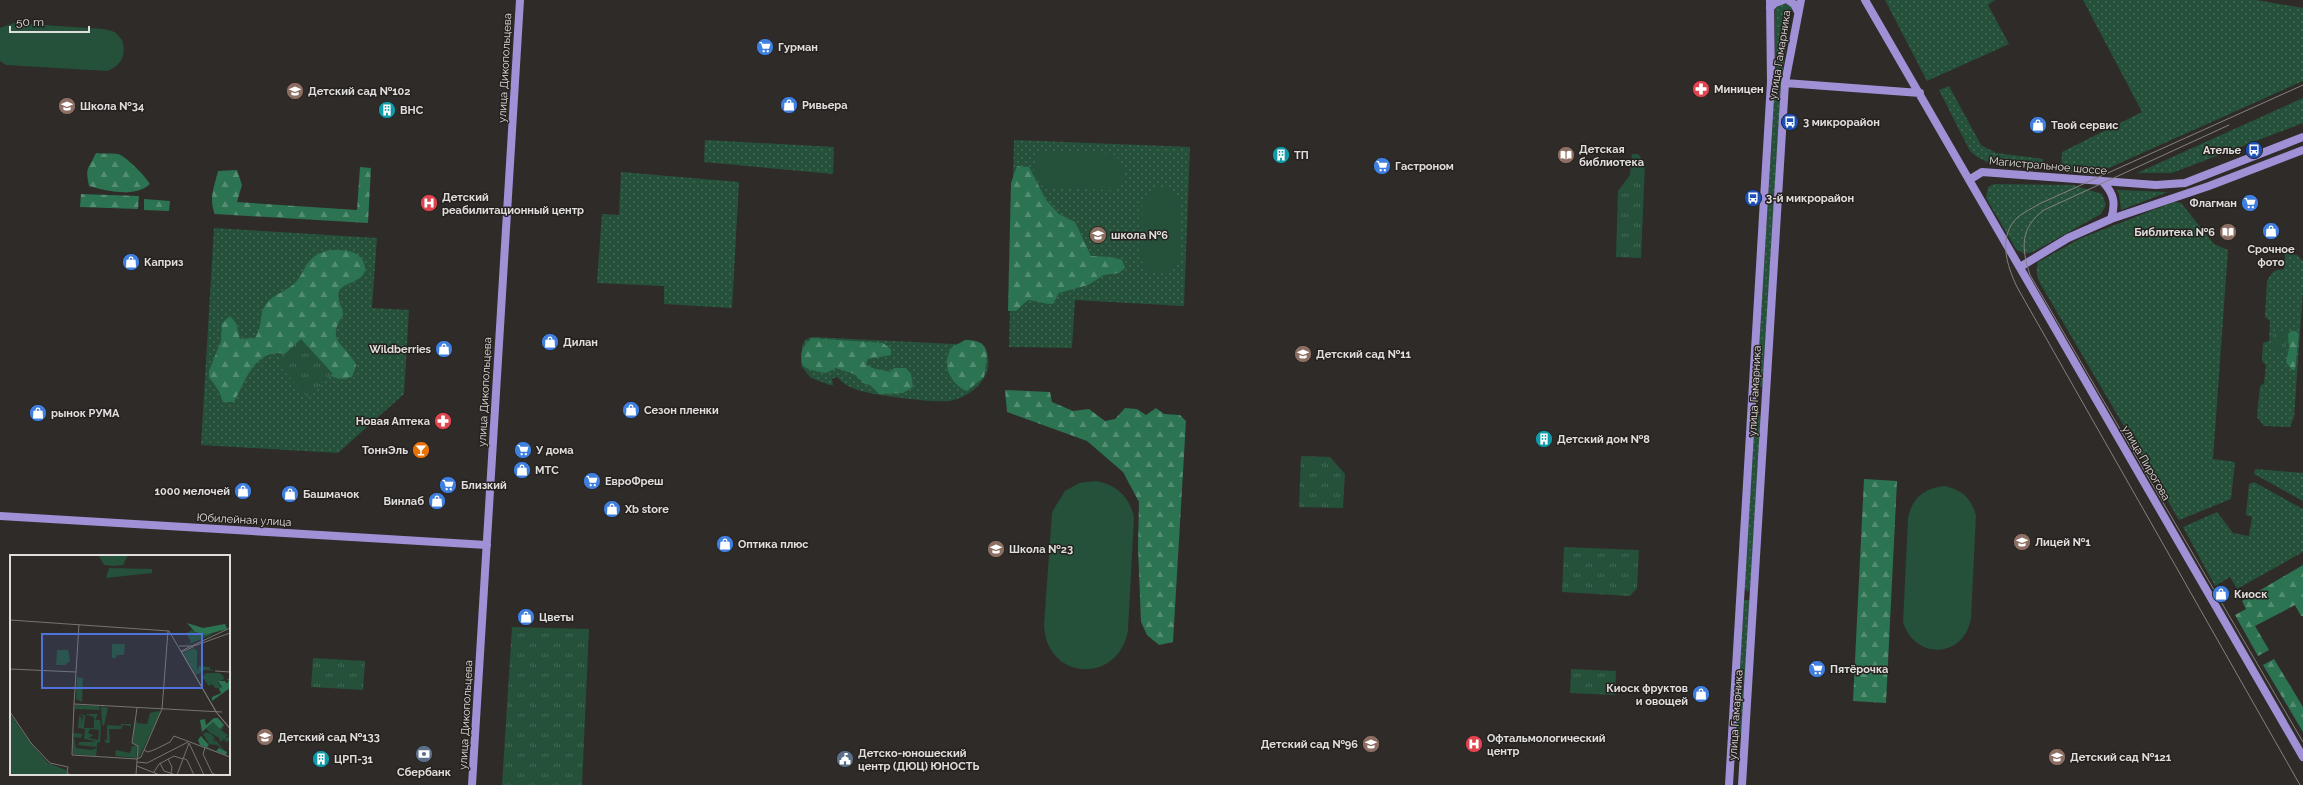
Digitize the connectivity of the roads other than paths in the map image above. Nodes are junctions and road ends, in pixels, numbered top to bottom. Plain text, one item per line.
1 (520, 0) edge
2 (1783, 0) edge
3 (1788, 0) edge
4 (1801, 0) edge
5 (1865, 0) edge
6 (1770, 4) edge
7 (1798, 12) junction
8 (1785, 83) junction
9 (1920, 93) junction
10 (2303, 138) edge
11 (2303, 150) edge
12 (1969, 180) junction
13 (2103, 182) junction
14 (2111, 219) junction
15 (2020, 268) junction
16 (0, 516) edge
17 (487, 545) junction
18 (2303, 757) edge
19 (472, 785) edge
20 (1728, 785) edge
21 (1742, 785) edge

1 - 17 main road, улица Дикопольцева
2 - 6 main road
3 - 7 main road
4 - 7 main road, улица Гамарника
5 - 9 main road
6 - 20 main road, улица Гамарника
7 - 8 main road, улица Гамарника
8 - 9 main road
8 - 21 main road, улица Гамарника
9 - 12 main road
10 - 13 main road, Магистральное шоссе
11 - 14 main road
12 - 13 main road, Магистральное шоссе
12 - 15 main road, улица Пирогова
13 - 14 main road
14 - 15 main road
15 - 18 main road, улица Пирогова
16 - 17 main road, Юбилейная улица
17 - 19 main road, улица Дикопольцева

